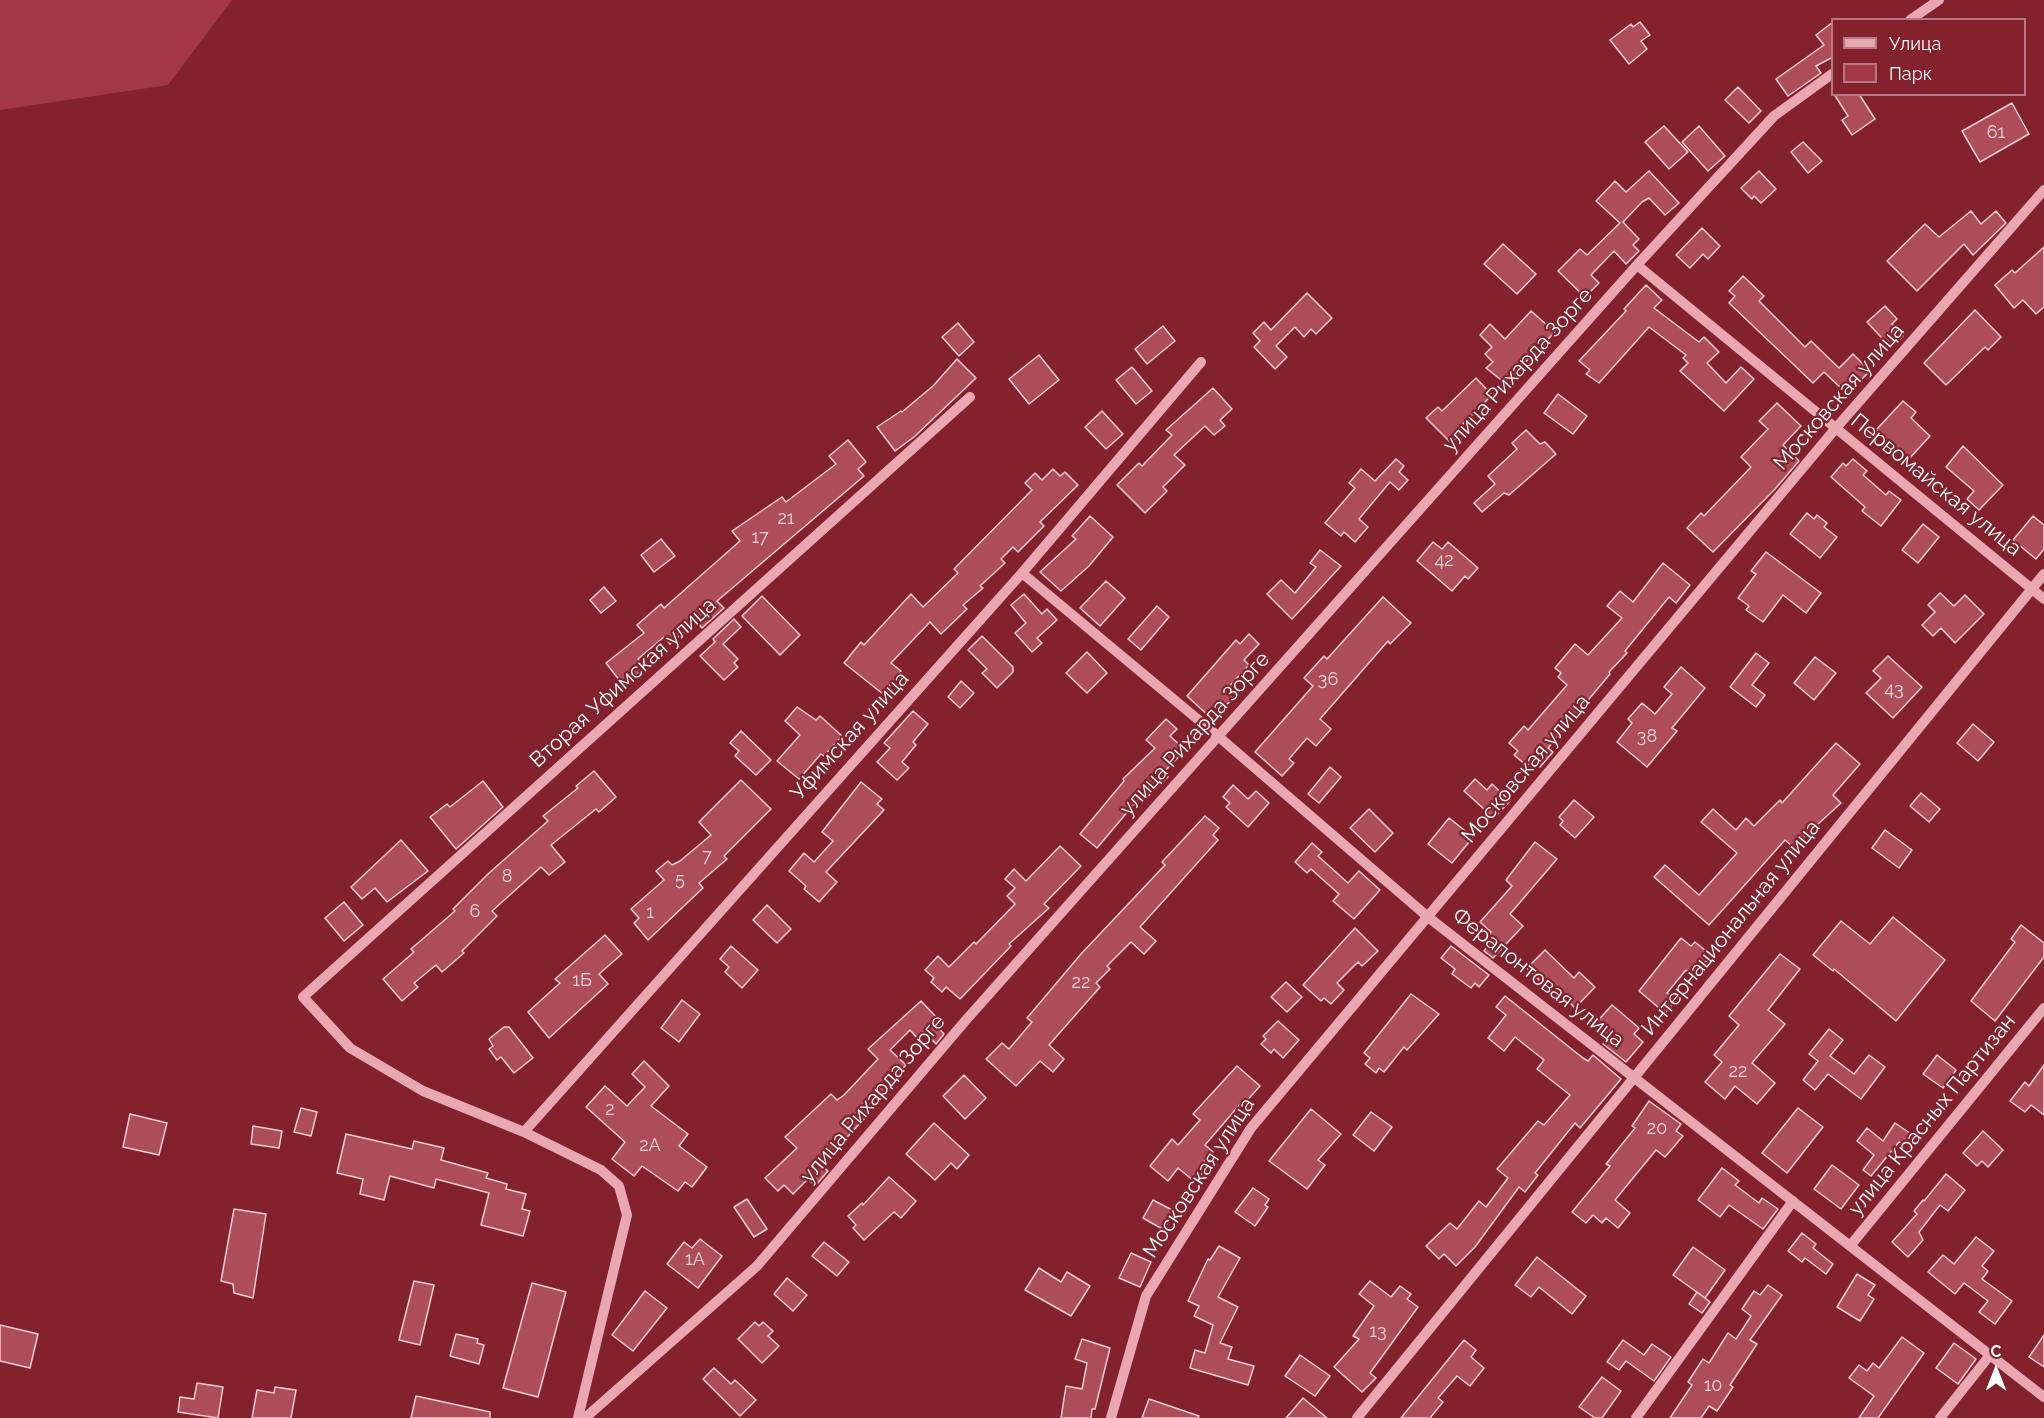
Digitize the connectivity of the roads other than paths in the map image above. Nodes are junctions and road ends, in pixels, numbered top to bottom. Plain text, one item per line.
1 (1939, 0) edge
2 (1913, 18) edge
3 (1831, 75) edge
4 (2044, 190) edge
5 (1637, 265) junction
6 (1201, 362) dead end
7 (970, 397) dead end
8 (1836, 428) junction
9 (1022, 573) junction
10 (2044, 574) edge
11 (2031, 588) junction
12 (2044, 599) edge
13 (1219, 737) junction
14 (1428, 917) junction
15 (2044, 1008) edge
16 (1634, 1078) junction
17 (524, 1132) junction
18 (1793, 1202) junction
19 (1850, 1246) junction
20 (1990, 1356) junction
21 (2044, 1397) edge
22 (579, 1418) edge
23 (585, 1418) edge
24 (1111, 1418) edge
25 (1357, 1418) edge
26 (1636, 1418) edge
27 (1940, 1418) edge

1 - 2 street
3 - 5 street, улица Рихарда Зорге
4 - 8 street, Московская улица
5 - 8 street, Первомайская улица
5 - 13 street, улица Рихарда Зорге
6 - 9 street, Уфимская улица
7 - 17 street, Вторая Уфимская улица
8 - 11 street, Первомайская улица
8 - 14 street, Московская улица
9 - 13 street, Ферапонтовая улица
9 - 17 street, Уфимская улица
10 - 11 street, Интернациональная улица
11 - 12 street, Первомайская улица
11 - 16 street, Интернациональная улица
13 - 14 street, Ферапонтовая улица
13 - 23 street, улица Рихарда Зорге
14 - 16 street, Ферапонтовая улица
14 - 24 street, Московская улица
15 - 19 street, улица Красных Партизан
16 - 18 street, Ферапонтовая улица
16 - 25 street, Интернациональная улица
17 - 22 street
18 - 19 street, Ферапонтовая улица
18 - 26 street
19 - 20 street, Ферапонтовая улица
20 - 21 street, Ферапонтовая улица
20 - 27 street

